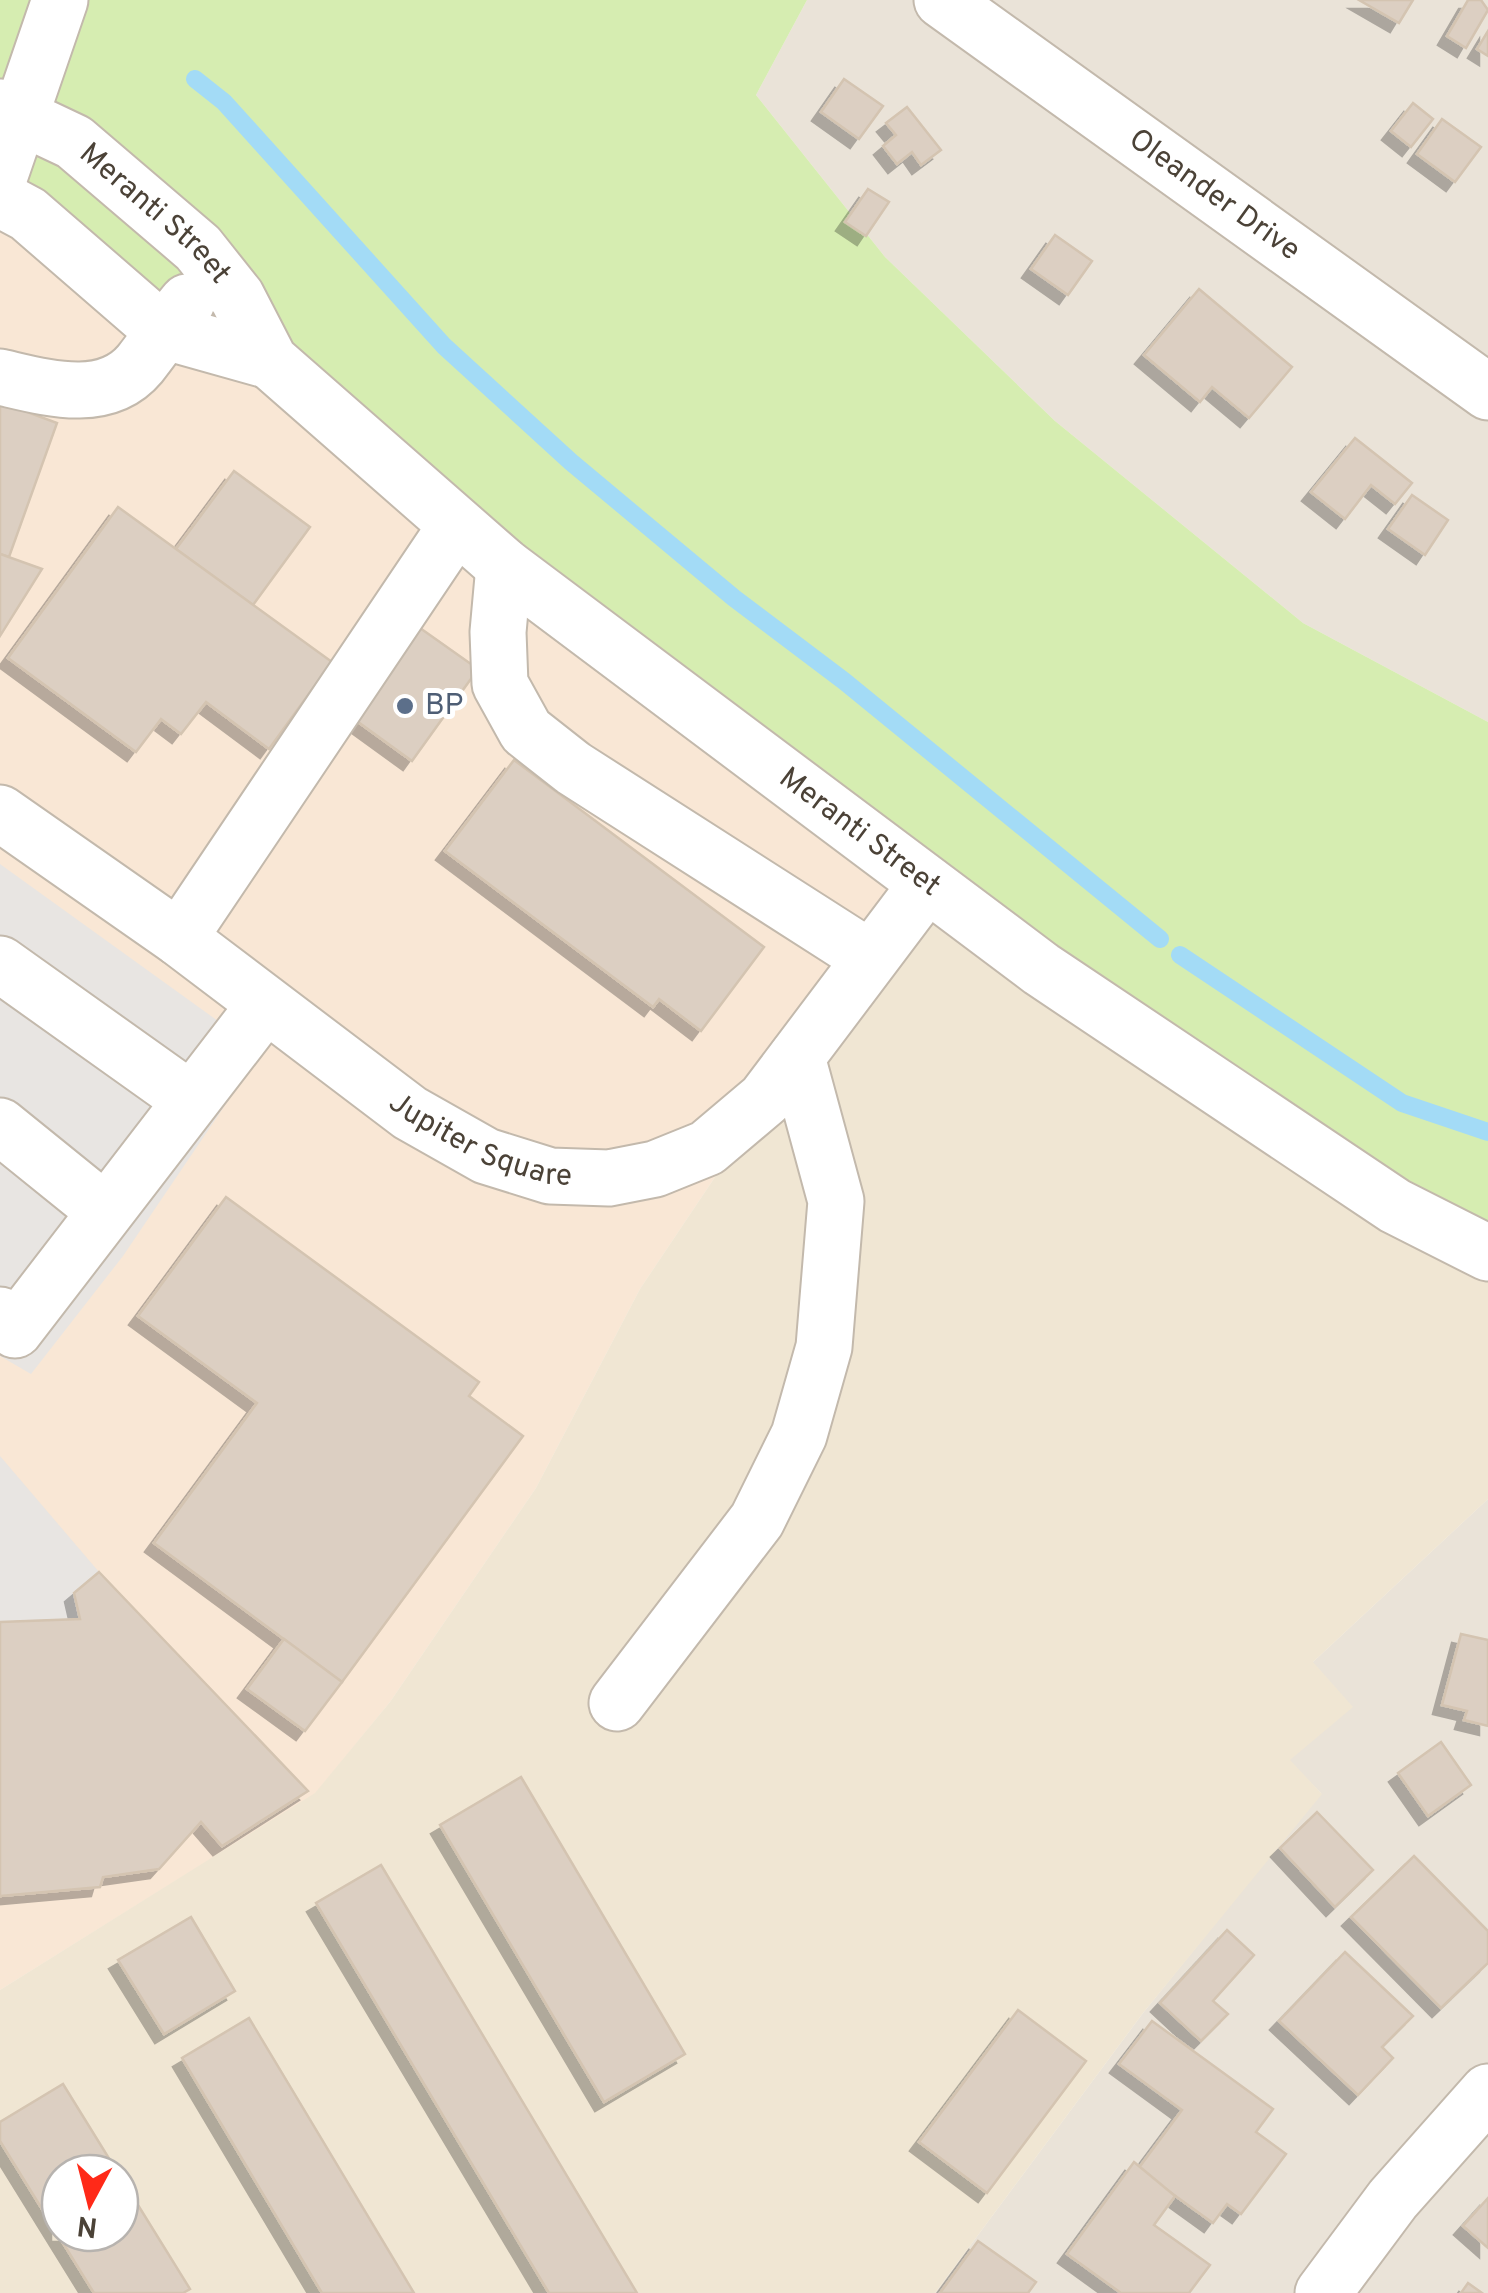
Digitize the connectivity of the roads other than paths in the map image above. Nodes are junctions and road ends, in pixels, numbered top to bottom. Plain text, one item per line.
1 (60, 0) edge
2 (942, 0) edge
3 (11, 110) edge
4 (0, 175) edge
5 (0, 198) edge
6 (215, 270) junction
7 (163, 331) junction
8 (270, 361) junction
9 (0, 377) edge
10 (1488, 392) edge
11 (456, 526) junction
12 (504, 566) junction
13 (0, 814) edge
14 (927, 884) junction
15 (179, 938) junction
16 (870, 958) junction
17 (0, 964) edge
18 (265, 1005) junction
19 (797, 1057) junction
20 (192, 1100) junction
21 (0, 1126) edge
22 (105, 1210) junction
23 (1488, 1253) edge
24 (5, 1332) edge
25 (618, 1703) dead end
26 (1488, 2092) edge
27 (1323, 2293) edge

1 - 3 street
2 - 10 street, Oleander Drive
3 - 4 street
3 - 6 street, Meranti Street
5 - 7 street, Meranti Street
6 - 7 street
6 - 8 street, Meranti Street
7 - 8 street, Meranti Street
7 - 9 street
8 - 11 street, Meranti Street
11 - 12 street, Meranti Street
11 - 15 street
12 - 14 street, Meranti Street
12 - 16 street
13 - 15 street, Jupiter Square
14 - 16 street, Jupiter Square
14 - 23 street, Meranti Street
15 - 18 street, Jupiter Square
16 - 19 street, Jupiter Square
17 - 20 street
18 - 19 street, Jupiter Square
18 - 20 street
19 - 25 street
20 - 22 street
21 - 22 street
22 - 24 street
26 - 27 street

